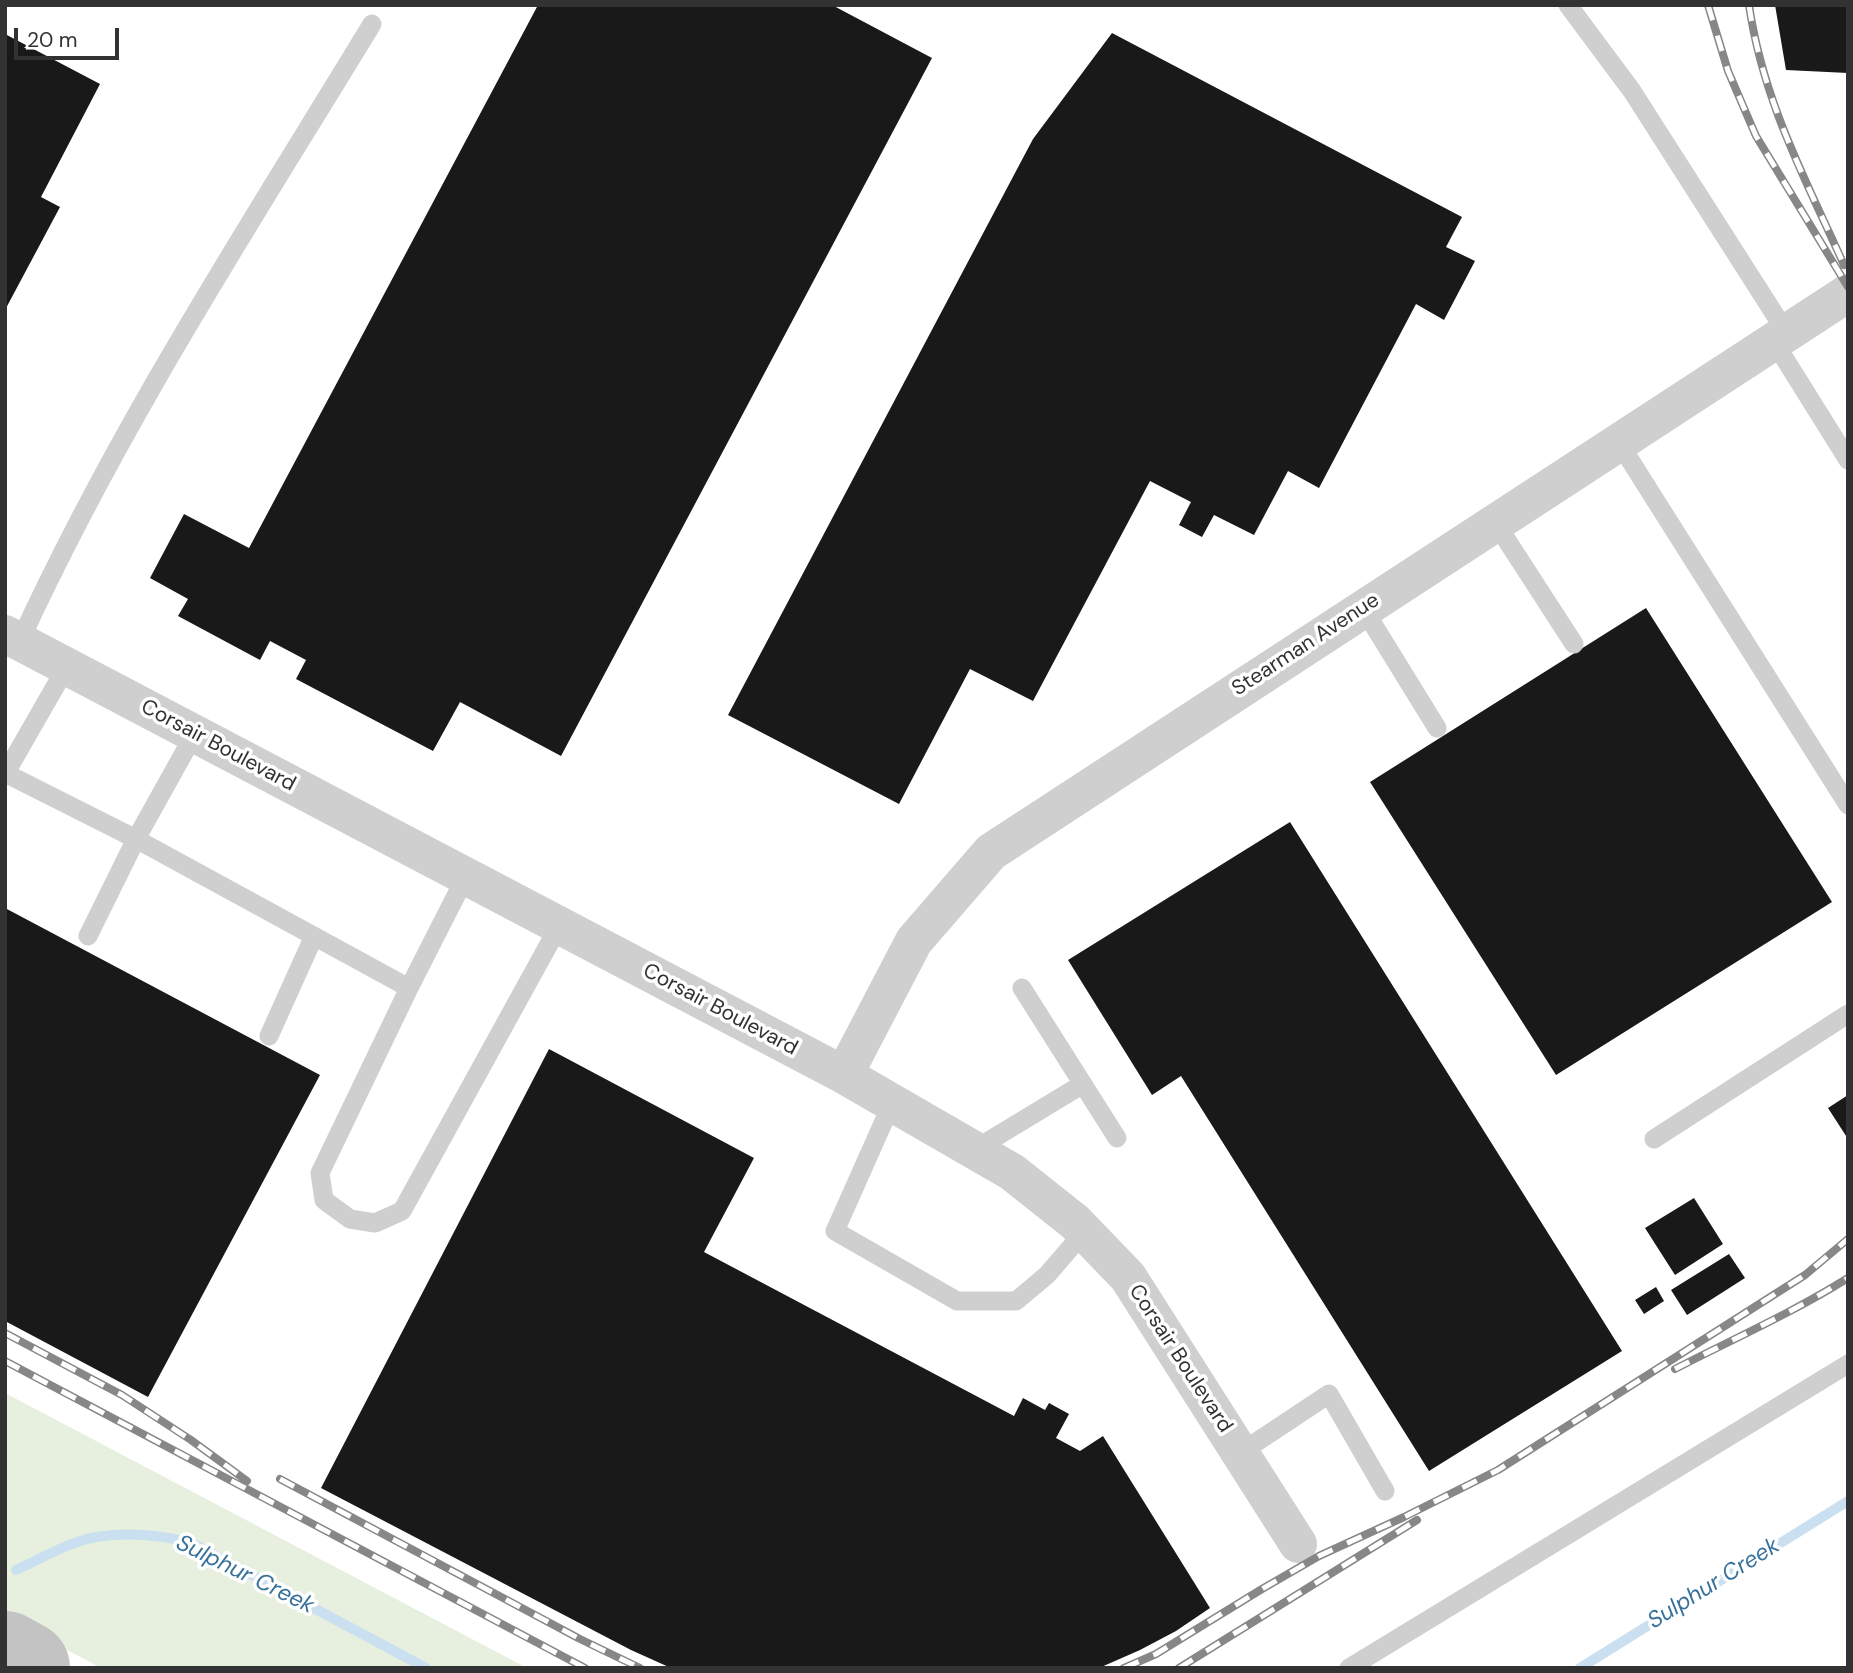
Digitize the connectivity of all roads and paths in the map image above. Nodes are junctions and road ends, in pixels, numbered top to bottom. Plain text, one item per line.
1 (1568, 5) edge
2 (372, 23) dead end
3 (1848, 293) edge
4 (1780, 336) junction
5 (1618, 441) junction
6 (1848, 460) edge
7 (1494, 522) junction
8 (1363, 608) junction
9 (13, 637) edge
10 (1574, 644) dead end
11 (67, 666) junction
12 (1437, 728) dead end
13 (195, 733) junction
14 (5, 774) edge
15 (1848, 805) edge
16 (136, 839) junction
17 (466, 876) junction
18 (559, 926) junction
19 (88, 936) dead end
20 (314, 936) junction
21 (408, 988) junction
22 (1022, 988) dead end
23 (1848, 1014) edge
24 (269, 1037) dead end
25 (844, 1075) junction
26 (1083, 1084) junction
27 (892, 1103) junction
28 (1117, 1138) dead end
29 (1654, 1139) dead end
30 (974, 1150) junction
31 (1084, 1232) junction
32 (1848, 1364) edge
33 (1240, 1452) junction
34 (1385, 1491) dead end
35 (1298, 1544) dead end
36 (1349, 1668) edge

1 - 4 lane
2 - 9 lane
3 - 4 street, Stearman Avenue
4 - 5 street, Stearman Avenue
4 - 6 lane
5 - 7 street, Stearman Avenue
5 - 15 lane
7 - 8 street, Stearman Avenue
7 - 10 lane
8 - 12 lane
8 - 25 street, Stearman Avenue
9 - 11 street, Corsair Boulevard
11 - 13 street, Corsair Boulevard
11 - 14 lane
13 - 16 lane
13 - 17 street, Corsair Boulevard
14 - 16 lane
16 - 19 lane
16 - 20 lane
17 - 18 street, Corsair Boulevard
17 - 21 lane
18 - 21 lane
18 - 25 street, Corsair Boulevard
20 - 21 lane
20 - 24 lane
22 - 26 lane
23 - 29 lane
25 - 27 street, Corsair Boulevard
26 - 28 lane
26 - 30 lane
27 - 30 street, Corsair Boulevard
27 - 31 lane
30 - 31 street, Corsair Boulevard
31 - 33 street, Corsair Boulevard
32 - 36 lane
33 - 34 lane
33 - 35 street, Corsair Boulevard

